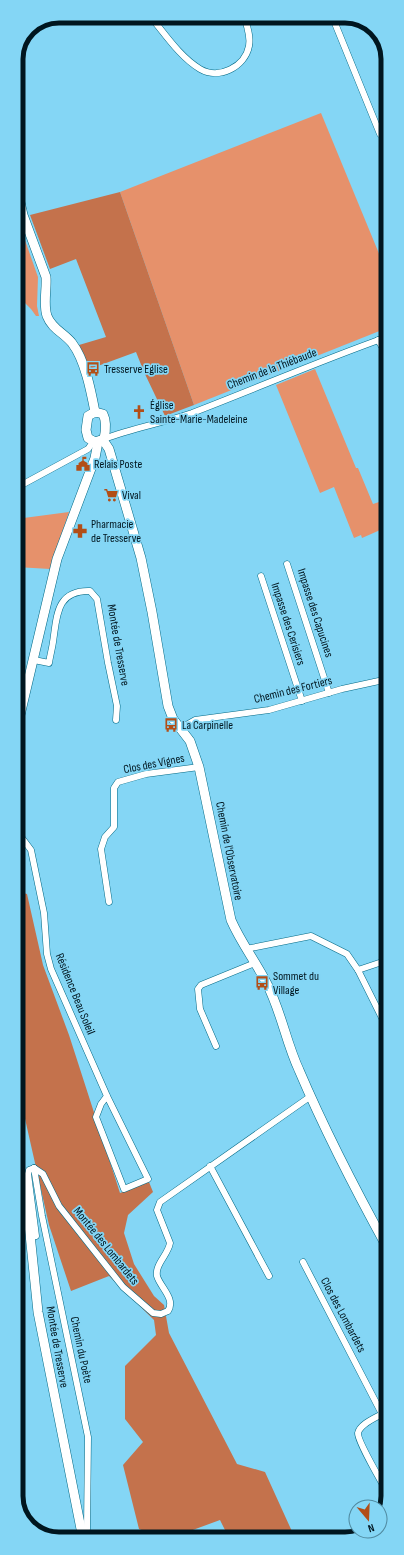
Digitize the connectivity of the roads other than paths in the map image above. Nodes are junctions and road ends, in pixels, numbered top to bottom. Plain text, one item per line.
1 (156, 23) edge
2 (246, 23) edge
3 (335, 23) edge
4 (380, 134) dead end
5 (23, 211) edge
6 (381, 339) edge
7 (378, 340) junction
8 (381, 345) edge
9 (94, 412) junction
10 (101, 439) junction
11 (23, 484) edge
12 (287, 564) dead end
13 (261, 576) dead end
14 (34, 660) junction
15 (381, 682) edge
16 (329, 693) junction
17 (302, 701) junction
18 (23, 704) edge
19 (116, 720) dead end
20 (181, 728) junction
21 (199, 767) junction
22 (23, 839) edge
23 (109, 902) dead end
24 (246, 949) junction
25 (381, 962) edge
26 (255, 963) junction
27 (358, 970) junction
28 (381, 1016) edge
29 (216, 1046) dead end
30 (107, 1096) junction
31 (311, 1096) junction
32 (210, 1166) junction
33 (34, 1168) junction
34 (23, 1183) edge
35 (381, 1235) edge
36 (31, 1237) junction
37 (303, 1262) dead end
38 (269, 1276) dead end
39 (381, 1412) edge
40 (381, 1415) edge
41 (381, 1481) edge
42 (83, 1532) edge
43 (86, 1532) edge

1 - 2 street
3 - 4 street
5 - 9 street
6 - 7 street, Chemin de la Thiébaude
7 - 8 street
7 - 10 street, Chemin de la Thiébaude
9 - 10 street
9 - 10 street
10 - 11 street, Chemin de la Thiébaude
10 - 14 street
10 - 20 street, Chemin de l'Observatoire
12 - 16 street, Impasse des Capucines
13 - 17 street, Impasse des Cerisiers
14 - 18 street
14 - 19 street, Montée de Tresserve
15 - 16 street, Chemin des Fortiers
16 - 17 street, Chemin des Fortiers
17 - 20 street, Chemin des Fortiers
20 - 21 street, Chemin de l'Observatoire
21 - 23 street, Clos des Vignes
21 - 24 street, Chemin de l'Observatoire
22 - 30 street, Résidence Beau Soleil
24 - 26 street, Chemin de l'Observatoire
24 - 27 street
25 - 27 street
26 - 29 street
26 - 31 street, Chemin de l'Observatoire
27 - 28 street
30 - 30 street, Résidence Beau Soleil
31 - 32 street, Montée des Lombardets
31 - 35 street, Chemin de l'Observatoire
32 - 33 street, Montée des Lombardets
32 - 38 street
33 - 36 street
33 - 43 street, Chemin du Poète
34 - 36 street, Montée de Tresserve
36 - 42 street, Montée de Tresserve
37 - 39 street, Clos des Lombardets
40 - 41 street

